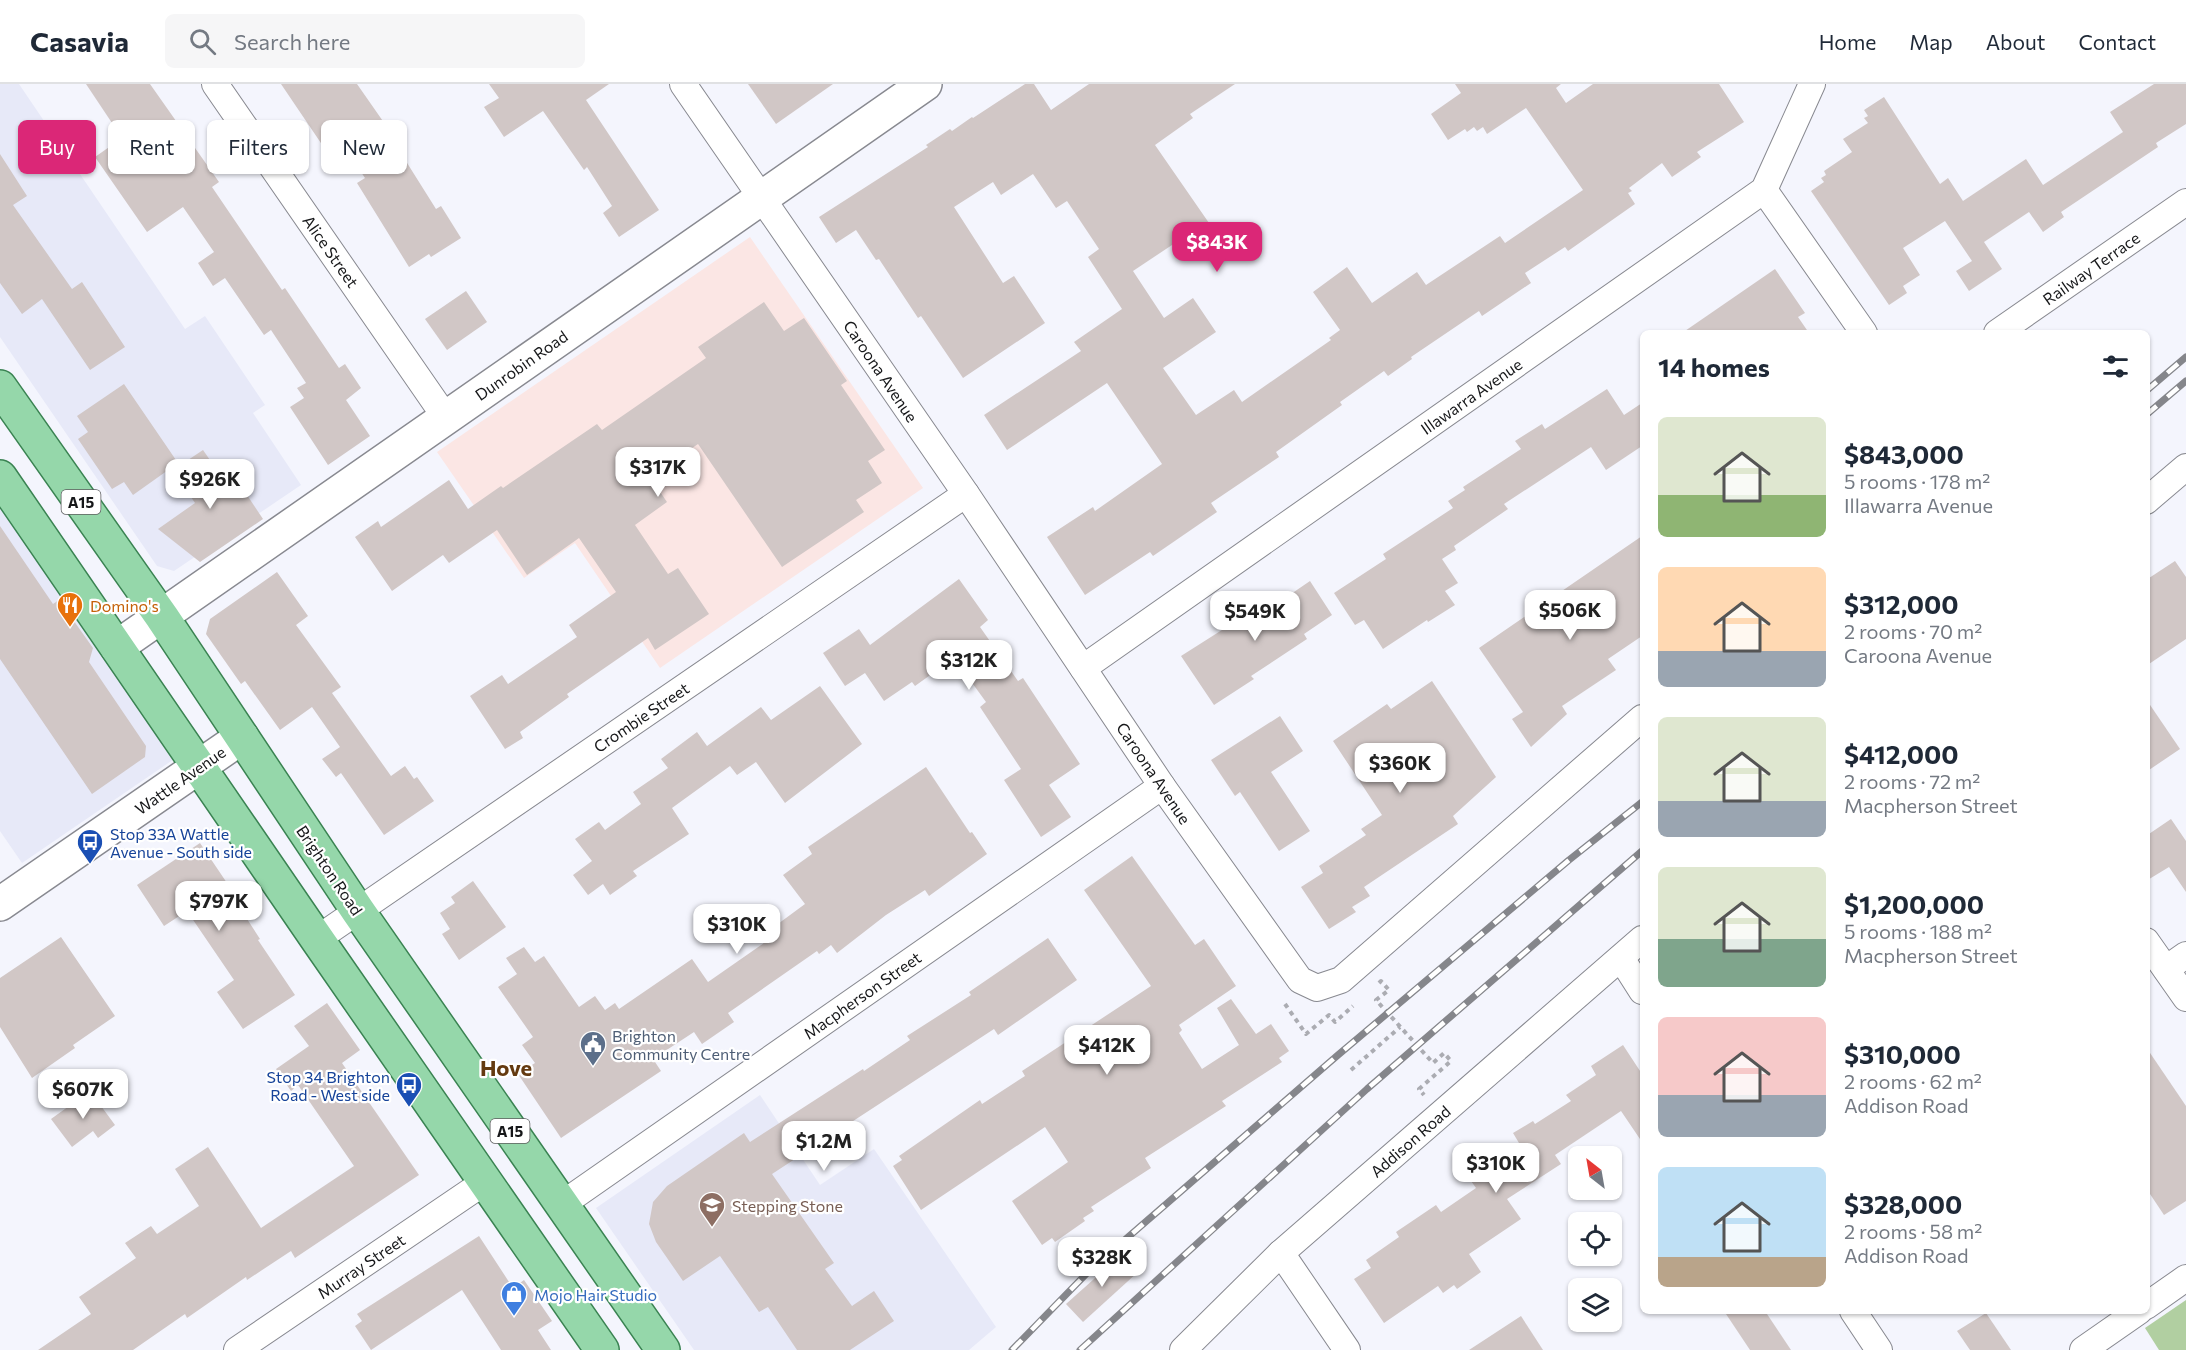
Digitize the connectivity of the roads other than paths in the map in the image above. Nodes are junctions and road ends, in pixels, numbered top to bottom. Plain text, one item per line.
1 (215, 84) edge
2 (683, 84) edge
3 (926, 84) edge
4 (1812, 84) edge
5 (1764, 190) junction
6 (762, 197) junction
7 (2186, 202) edge
8 (1862, 330) edge
9 (2001, 330) edge
10 (0, 387) edge
11 (446, 418) junction
12 (2186, 467) edge
13 (0, 477) edge
14 (966, 494) junction
15 (2150, 498) edge
16 (162, 617) junction
17 (117, 647) junction
18 (1083, 668) junction
19 (1640, 720) edge
20 (242, 737) junction
21 (200, 766) junction
22 (1162, 786) junction
23 (0, 904) edge
24 (358, 911) junction
25 (317, 939) junction
26 (1640, 941) edge
27 (2150, 944) edge
28 (1621, 958) junction
29 (2176, 962) edge
30 (1640, 988) edge
31 (2186, 999) edge
32 (486, 1181) junction
33 (561, 1205) junction
34 (1281, 1253) junction
35 (2186, 1278) edge
36 (2150, 1303) edge
37 (1855, 1314) edge
38 (2135, 1314) edge
39 (237, 1350) edge
40 (602, 1350) edge
41 (663, 1350) edge
42 (1183, 1350) edge
43 (1347, 1350) edge
44 (1879, 1350) edge
45 (2083, 1350) edge

1 - 11 street, Alice Street
2 - 6 street, Caroona Avenue
3 - 6 street, Dunrobin Road
4 - 5 street
5 - 8 street
5 - 18 street, Illawarra Avenue
6 - 11 street, Dunrobin Road
6 - 14 street, Caroona Avenue
7 - 9 street, Railway Terrace
10 - 16 main road, Brighton Road / A15
11 - 16 street, Dunrobin Road
12 - 15 street
13 - 17 main road
14 - 18 street, Caroona Avenue
14 - 24 street, Crombie Street
16 - 17 street, Dunrobin Road
16 - 20 main road, Brighton Road / A15
17 - 21 main road
18 - 22 street, Caroona Avenue
19 - 22 street, Caroona Avenue
20 - 21 street, Wattle Avenue
20 - 24 main road, Brighton Road / A15
21 - 23 street, Wattle Avenue
21 - 25 main road
22 - 33 street, Macpherson Street
24 - 25 street, Crombie Street
24 - 33 main road, Brighton Road / A15
25 - 32 main road
26 - 28 street, Addison Road
27 - 29 street
28 - 30 street
28 - 34 street, Addison Road
29 - 31 street
32 - 39 street, Murray Street
32 - 40 main road
33 - 41 main road, Brighton Road / A15
34 - 42 street, Addison Road
34 - 43 street
35 - 36 street
37 - 44 street
38 - 45 street

